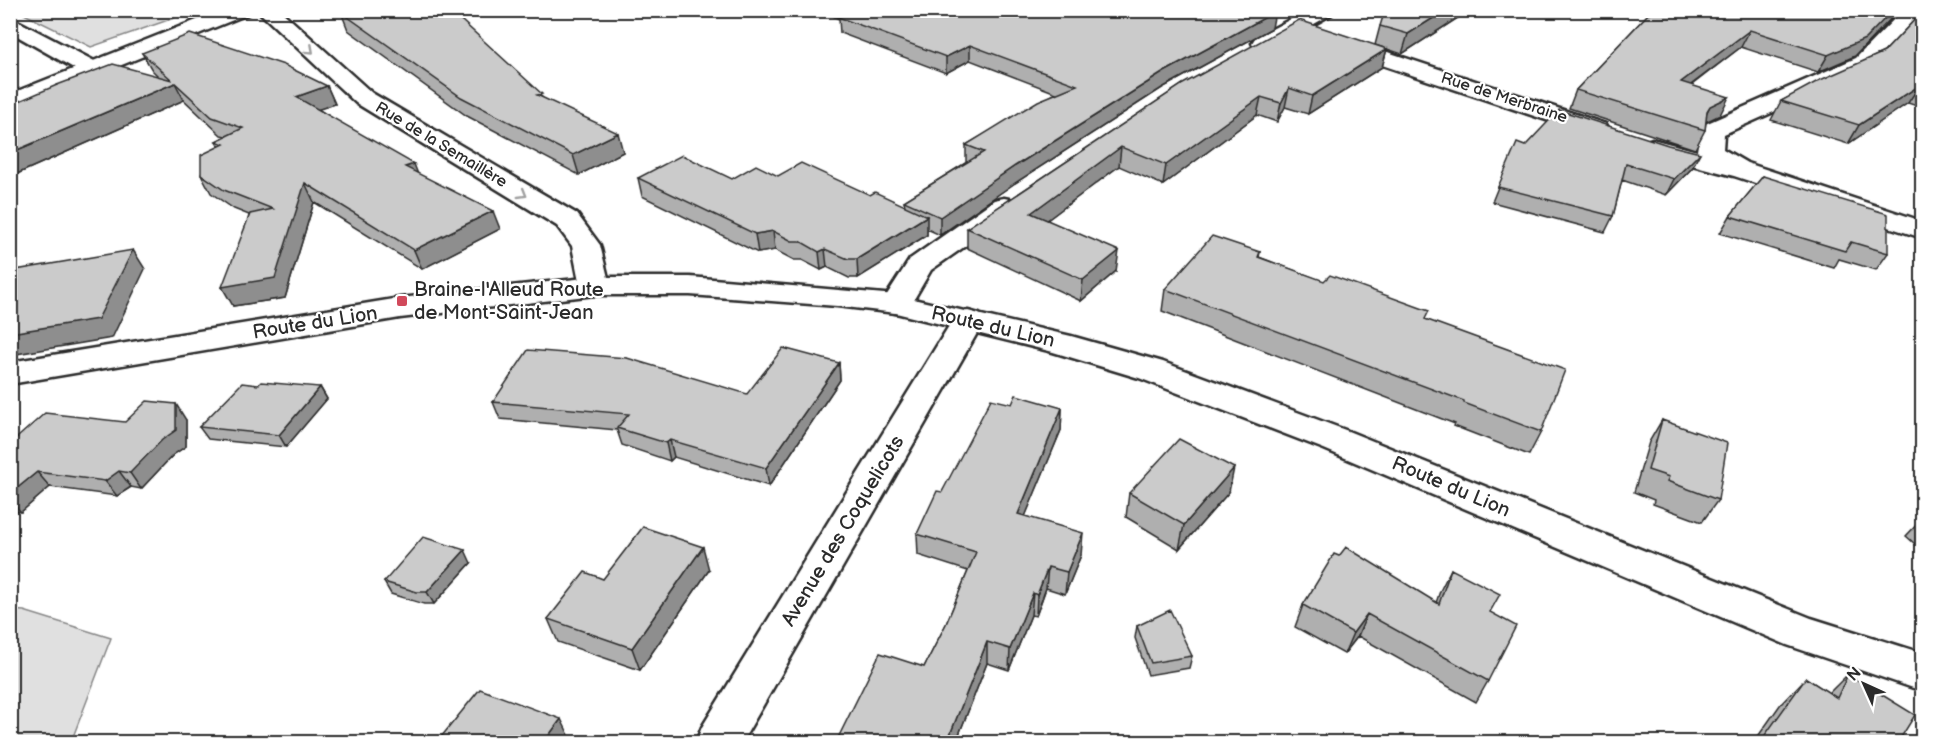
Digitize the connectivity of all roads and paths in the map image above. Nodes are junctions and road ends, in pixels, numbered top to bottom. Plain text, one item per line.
1 (241, 10) edge
2 (267, 10) edge
3 (1325, 10) edge
4 (1915, 10) edge
5 (10, 23) edge
6 (1292, 27) junction
7 (1242, 56) edge
8 (94, 70) junction
9 (10, 103) edge
10 (1743, 170) junction
11 (1024, 191) edge
12 (1923, 230) edge
13 (595, 286) junction
14 (896, 304) junction
15 (969, 321) junction
16 (10, 373) edge
17 (1923, 672) edge
18 (718, 742) edge

1 - 8 street
2 -> 13 street, Rue de la Semaillère
3 - 6 street
4 - 10 street
5 - 8 street
6 - 7 street
6 - 10 street, Rue de Merbraine
8 - 9 street
10 - 12 street, Rue de Merbraine
11 - 14 street
13 - 14 street, Route du Lion
13 - 16 street, Route du Lion
14 - 15 street, Route du Lion
15 - 17 street, Route du Lion
15 - 18 street, Avenue des Coquelicots

